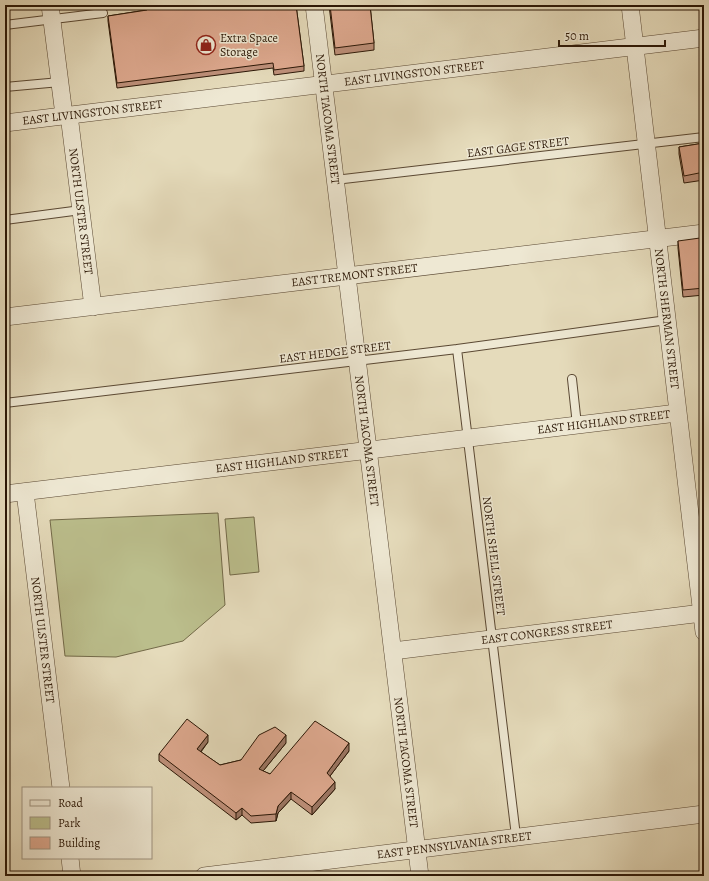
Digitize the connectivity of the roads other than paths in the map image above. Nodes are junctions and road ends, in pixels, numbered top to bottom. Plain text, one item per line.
1 (314, 5) edge
2 (630, 5) edge
3 (51, 12) edge
4 (103, 13) dead end
5 (5, 24) edge
6 (704, 38) edge
7 (634, 46) junction
8 (60, 82) junction
9 (323, 83) junction
10 (5, 87) edge
11 (67, 115) junction
12 (5, 123) edge
13 (704, 137) edge
14 (645, 144) junction
15 (335, 180) junction
16 (81, 210) junction
17 (5, 220) edge
18 (704, 233) edge
19 (656, 238) junction
20 (347, 276) junction
21 (94, 307) junction
22 (5, 317) edge
23 (667, 320) junction
24 (457, 349) junction
25 (358, 361) junction
26 (572, 379) dead end
27 (5, 403) edge
28 (678, 413) junction
29 (577, 426) junction
30 (468, 439) junction
31 (368, 451) junction
32 (25, 492) junction
33 (5, 494) edge
34 (702, 613) junction
35 (704, 632) edge
36 (493, 639) junction
37 (393, 651) junction
38 (61, 787) edge
39 (704, 814) edge
40 (516, 836) junction
41 (417, 848) junction
42 (70, 859) edge
43 (246, 874) edge
44 (72, 876) edge
45 (204, 876) edge
46 (420, 876) edge

1 - 9 street, NORTH TACOMA STREET
2 - 7 street, NORTH SHERMAN STREET
3 - 4 lane
3 - 5 lane
3 - 8 street, NORTH ULSTER STREET
6 - 7 street, EAST LIVINGSTON STREET
7 - 9 street, EAST LIVINGSTON STREET
7 - 14 street, NORTH SHERMAN STREET
8 - 10 lane
8 - 11 street, NORTH ULSTER STREET
9 - 11 street, EAST LIVINGSTON STREET
9 - 15 street, NORTH TACOMA STREET
11 - 12 street, EAST LIVINGSTON STREET
11 - 16 street, NORTH ULSTER STREET
13 - 14 lane, EAST GAGE STREET
14 - 15 lane, EAST GAGE STREET
14 - 19 street, NORTH SHERMAN STREET
15 - 20 street, NORTH TACOMA STREET
16 - 17 lane
16 - 21 street, NORTH ULSTER STREET
18 - 19 street, EAST TREMONT STREET
19 - 20 street, EAST TREMONT STREET
19 - 23 street, NORTH SHERMAN STREET
20 - 21 street, EAST TREMONT STREET
20 - 25 street, NORTH TACOMA STREET
21 - 22 street, EAST TREMONT STREET
23 - 24 lane, EAST HEDGE STREET
23 - 28 street, NORTH SHERMAN STREET
24 - 25 lane, EAST HEDGE STREET
24 - 30 lane, NORTH SHELL STREET
25 - 27 lane, EAST HEDGE STREET
25 - 31 street, NORTH TACOMA STREET
26 - 29 lane
28 - 29 street, EAST HIGHLAND STREET
28 - 34 street, NORTH SHERMAN STREET
29 - 30 street, EAST HIGHLAND STREET
30 - 31 street, EAST HIGHLAND STREET
30 - 36 lane, NORTH SHELL STREET
31 - 32 street, EAST HIGHLAND STREET
31 - 37 street, NORTH TACOMA STREET
32 - 33 street, EAST HIGHLAND STREET
32 - 38 street, NORTH ULSTER STREET
34 - 35 street, NORTH SHERMAN STREET
34 - 36 street, EAST CONGRESS STREET
36 - 37 street, EAST CONGRESS STREET
36 - 40 lane, NORTH SHELL STREET
37 - 41 street, NORTH TACOMA STREET
39 - 40 street, EAST PENNSYLVANIA STREET
40 - 41 street, EAST PENNSYLVANIA STREET
41 - 43 street, EAST PENNSYLVANIA STREET
41 - 46 street, NORTH TACOMA STREET
42 - 44 street
43 - 45 street, EAST PENNSYLVANIA STREET

